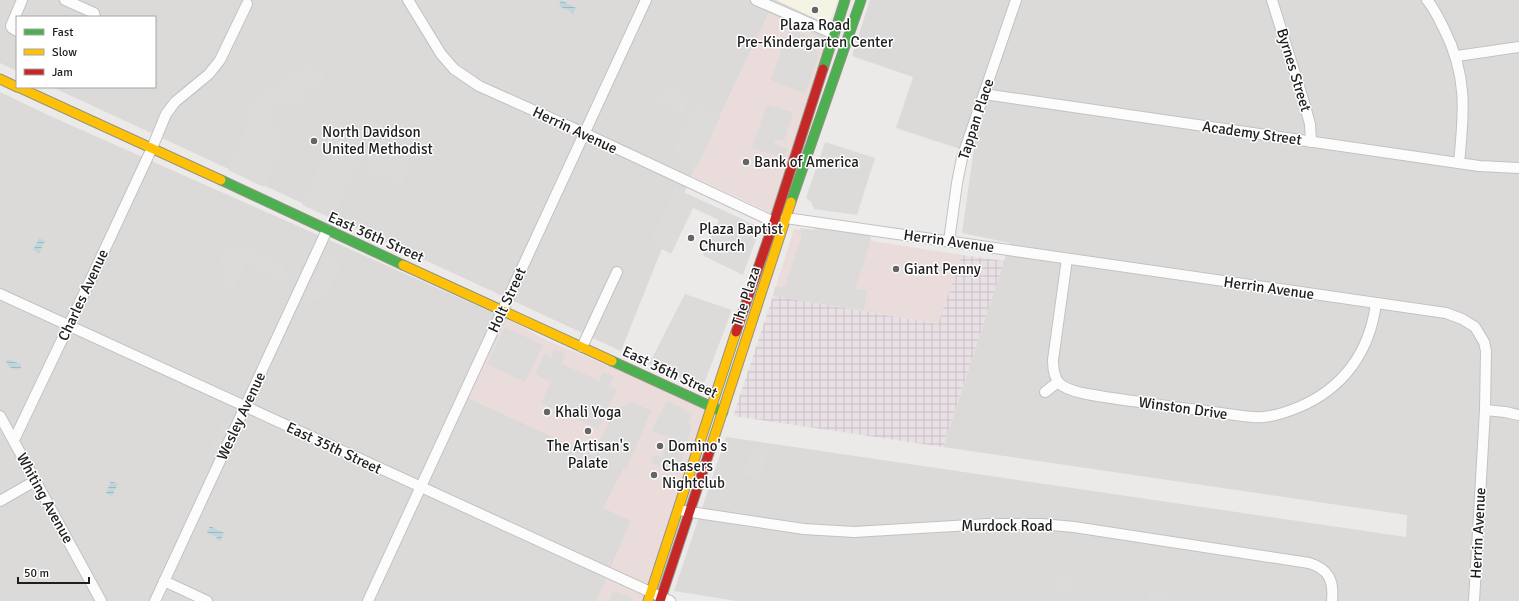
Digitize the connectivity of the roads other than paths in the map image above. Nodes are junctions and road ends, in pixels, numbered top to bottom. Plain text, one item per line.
1 (22, 0) edge
2 (65, 0) edge
3 (408, 0) edge
4 (646, 0) edge
5 (756, 0) edge
6 (845, 0) edge
7 (861, 0) edge
8 (1016, 0) edge
9 (1272, 0) edge
10 (1427, 0) edge
11 (247, 4) dead end
12 (96, 16) edge
13 (16, 30) edge
14 (834, 34) junction
15 (1519, 47) edge
16 (1457, 56) junction
17 (0, 79) edge
18 (16, 87) edge
19 (19, 88) edge
20 (984, 94) junction
21 (584, 133) junction
22 (1311, 142) junction
23 (152, 148) junction
24 (1460, 163) junction
25 (1519, 168) edge
26 (786, 218) junction
27 (774, 222) junction
28 (327, 230) junction
29 (949, 241) junction
30 (1068, 259) junction
31 (617, 272) dead end
32 (0, 294) edge
33 (1376, 303) junction
34 (502, 310) junction
35 (69, 326) junction
36 (582, 347) junction
37 (1058, 382) junction
38 (1045, 392) dead end
39 (711, 406) junction
40 (245, 407) junction
41 (1485, 410) junction
42 (723, 412) junction
43 (1519, 415) edge
44 (0, 416) edge
45 (14, 440) junction
46 (35, 481) junction
47 (420, 488) junction
48 (0, 501) edge
49 (678, 510) junction
50 (689, 512) junction
51 (164, 581) junction
52 (650, 597) edge
53 (664, 600) edge
54 (102, 601) edge
55 (155, 601) edge
56 (207, 601) edge
57 (368, 601) edge
58 (1332, 601) edge
59 (1474, 601) edge

1 - 13 street
2 - 12 street
3 - 21 street, Herrin Avenue
4 - 21 street, Holt Street
5 - 14 street
6 - 14 main road, The Plaza
7 - 26 main road, The Plaza
8 - 20 street, Tappan Place
9 - 22 street, Byrnes Street
10 - 16 street
11 - 23 street, Charles Avenue
14 - 27 main road, The Plaza
15 - 16 street
16 - 24 street
17 - 18 main road, East 36th Street
19 - 23 main road, East 36th Street
20 - 22 street, Academy Street
20 - 29 street, Tappan Place
21 - 27 street, Herrin Avenue
21 - 34 street, Holt Street
22 - 24 street, Academy Street
23 - 28 main road, East 36th Street
23 - 35 street, Charles Avenue
24 - 25 street, Academy Street
26 - 29 street, Herrin Avenue
26 - 42 main road, The Plaza
27 - 39 main road, The Plaza
28 - 34 main road, East 36th Street
28 - 40 street, Wesley Avenue
29 - 30 street, Herrin Avenue
30 - 33 street, Herrin Avenue
30 - 37 street
31 - 36 street
32 - 35 street, East 35th Street
33 - 37 street, Winston Drive
33 - 41 street, Herrin Avenue
34 - 36 main road, East 36th Street
34 - 47 street, Holt Street
35 - 40 street, East 35th Street
35 - 45 street, Charles Avenue
36 - 39 main road, East 36th Street
37 - 38 street
39 - 42 main road, East 36th Street
39 - 49 main road, The Plaza
40 - 47 street, East 35th Street
40 - 51 street, Wesley Avenue
41 - 43 street
41 - 59 street, Herrin Avenue
42 - 50 main road, The Plaza
44 - 45 street, Whiting Avenue
45 - 46 street, Whiting Avenue
46 - 48 street
46 - 54 street, Whiting Avenue
47 - 52 street, East 35th Street
47 - 57 street, Holt Street
49 - 50 street, Murdock Road
49 - 52 main road, The Plaza
50 - 53 main road, The Plaza
50 - 58 street, Murdock Road
51 - 55 street, Wesley Avenue
51 - 56 street
52 - 53 street, East 35th Street

